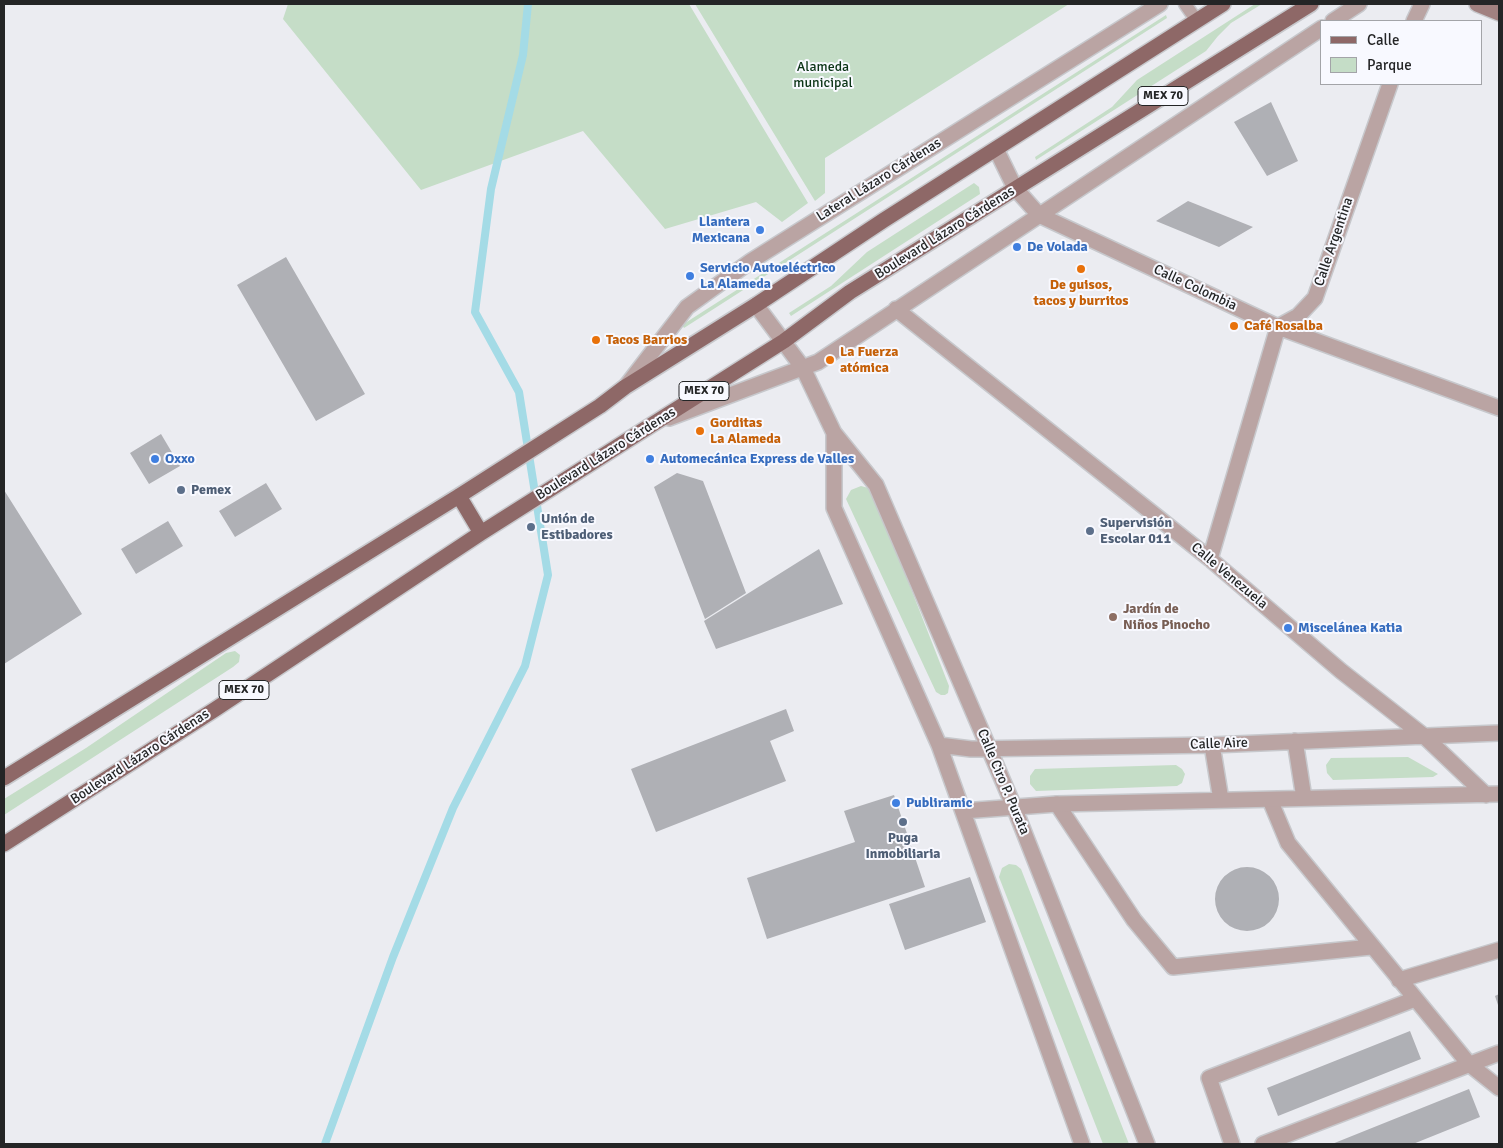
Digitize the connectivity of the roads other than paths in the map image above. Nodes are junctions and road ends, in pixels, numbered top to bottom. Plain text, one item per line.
1 (1160, 4) edge
2 (1185, 4) edge
3 (1221, 4) edge
4 (1311, 4) edge
5 (1359, 4) edge
6 (1422, 4) edge
7 (1477, 4) edge
8 (1499, 13) edge
9 (1335, 20) edge
10 (1414, 20) edge
11 (1197, 21) junction
12 (1320, 29) edge
13 (1390, 85) edge
14 (996, 149) junction
15 (1015, 188) junction
16 (1039, 215) junction
17 (756, 305) junction
18 (896, 309) junction
19 (1278, 327) junction
20 (784, 341) junction
21 (803, 368) junction
22 (625, 388) junction
23 (1499, 408) edge
24 (654, 423) junction
25 (834, 433) junction
26 (459, 496) junction
27 (481, 533) junction
28 (1210, 558) junction
29 (1499, 733) edge
30 (1424, 736) junction
31 (1295, 741) junction
32 (939, 745) junction
33 (1212, 745) junction
34 (989, 748) junction
35 (4, 778) edge
36 (1492, 794) edge
37 (1304, 798) junction
38 (1221, 800) junction
39 (1270, 800) junction
40 (1056, 804) junction
41 (1014, 807) junction
42 (963, 811) junction
43 (4, 844) edge
44 (1371, 947) junction
45 (1499, 950) edge
46 (1399, 980) junction
47 (1415, 999) junction
48 (1499, 1053) edge
49 (1468, 1064) junction
50 (1499, 1088) edge
51 (1082, 1144) edge
52 (1147, 1144) edge
53 (1232, 1144) edge
54 (1263, 1144) edge

1 - 22 street, Lateral Lázaro Cárdenas
2 - 11 lane
3 - 11 main road
4 - 15 main road, Boulevard Lázaro Cárdenas / MEX 70
5 - 9 street
6 - 10 street
7 - 8 main road
11 - 14 main road
12 - 16 street
13 - 19 street, Calle Argentina
14 - 15 street, Calle Colombia
14 - 17 main road
15 - 16 street, Calle Colombia
15 - 20 main road, Boulevard Lázaro Cárdenas / MEX 70
16 - 18 street
16 - 19 street, Calle Colombia
17 - 20 street, Calle Ciro P. Purata
17 - 22 main road
18 - 21 street
18 - 28 street, Calle Venezuela
19 - 23 street, Calle Colombia
19 - 28 street
20 - 21 street, Calle Ciro P. Purata
20 - 24 main road, Boulevard Lázaro Cárdenas / MEX 70
21 - 24 street
21 - 25 street, Calle Ciro P. Purata
22 - 26 main road
24 - 27 main road, Boulevard Lázaro Cárdenas / MEX 70
25 - 32 street, Calle Ciro P. Purata
25 - 34 street, Calle Ciro P. Purata
26 - 27 main road
26 - 35 main road
27 - 43 main road, Boulevard Lázaro Cárdenas / MEX 70
28 - 30 street, Calle Venezuela
29 - 30 street, Calle Aire
30 - 31 street, Calle Aire
30 - 36 street, Calle Venezuela
31 - 33 street, Calle Aire
31 - 37 street
32 - 34 street, Calle Aire
32 - 42 street, Calle Ciro P. Purata
33 - 34 street, Calle Aire
33 - 38 street
34 - 41 street, Calle Ciro P. Purata
36 - 37 street
37 - 39 street
38 - 39 street
38 - 40 street
39 - 44 street
40 - 41 street
40 - 44 street
41 - 42 street
41 - 52 street, Calle Ciro P. Purata
42 - 51 street, Calle Ciro P. Purata
44 - 46 street
45 - 46 street
46 - 47 street
47 - 49 street
47 - 53 street
48 - 49 street
49 - 50 street
49 - 54 street

